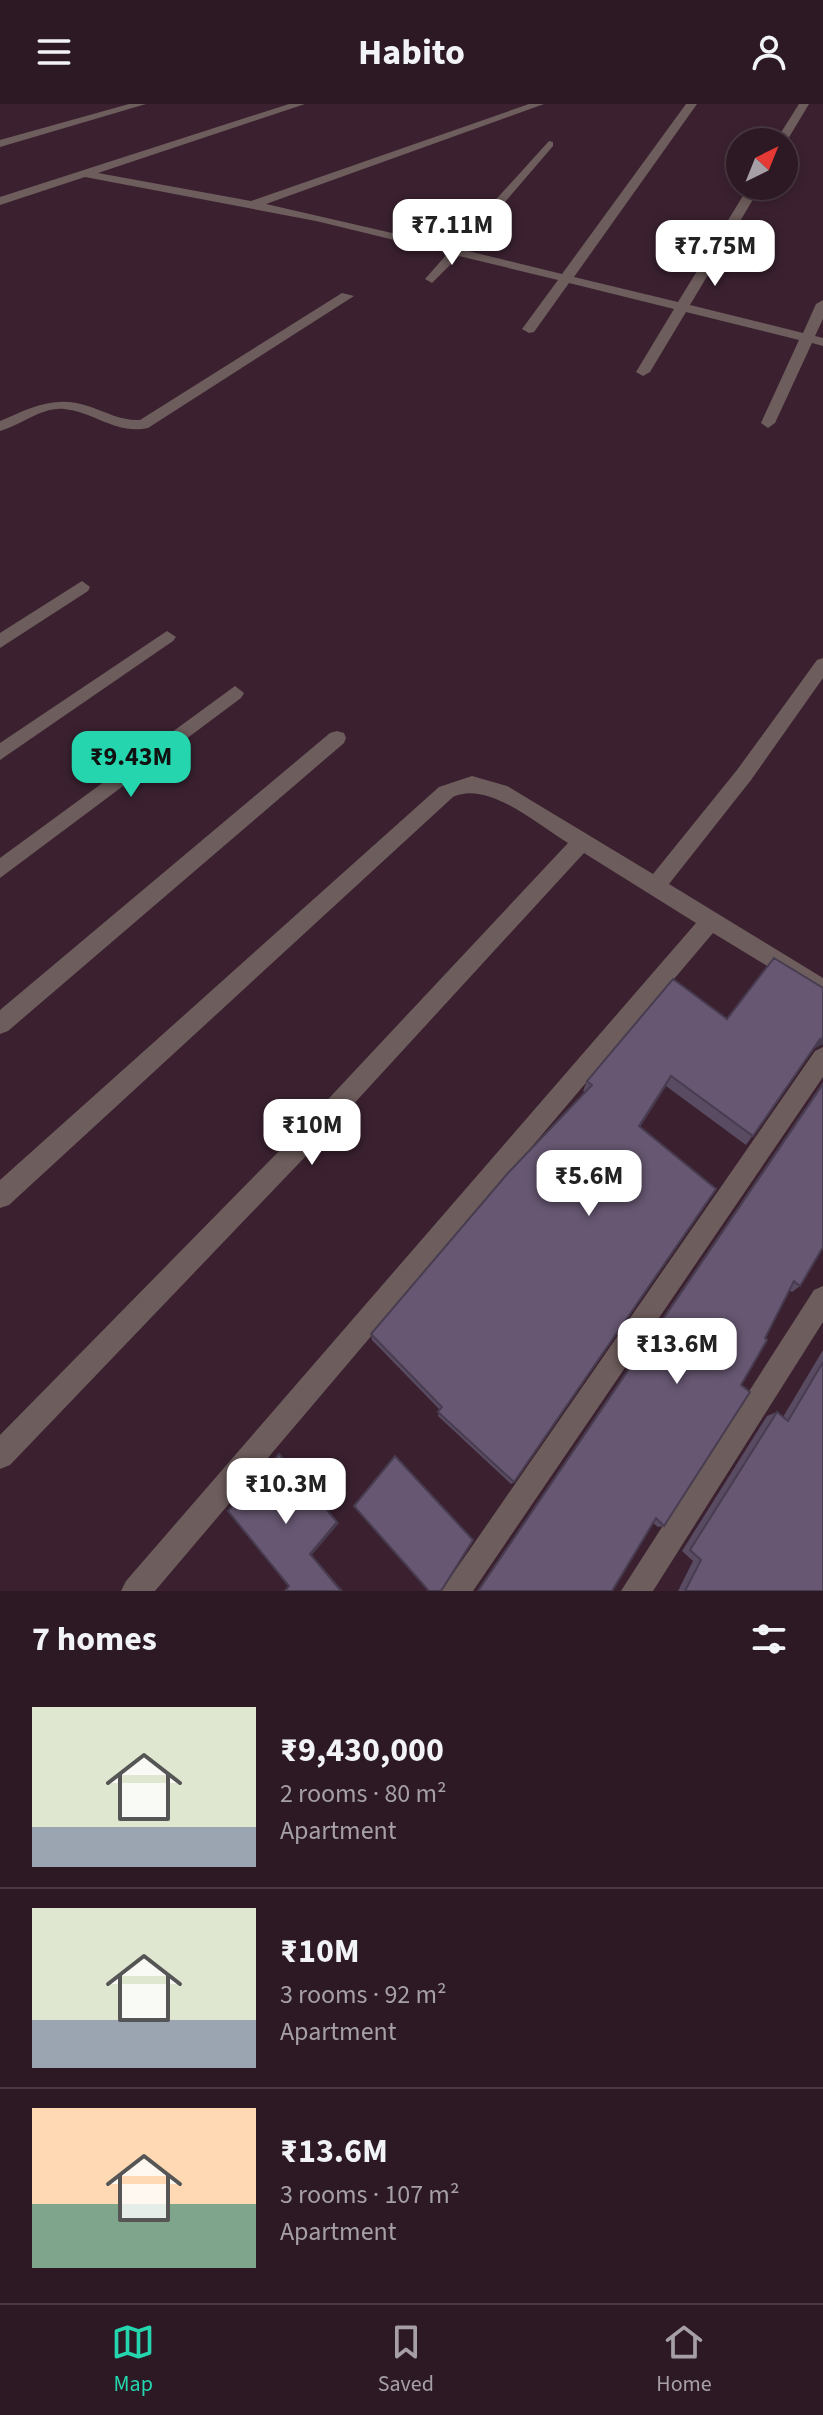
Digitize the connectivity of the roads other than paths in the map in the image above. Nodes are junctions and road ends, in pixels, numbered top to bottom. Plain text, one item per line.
1 (77, 104) edge
2 (141, 104) edge
3 (300, 104) edge
4 (539, 104) edge
5 (692, 104) edge
6 (804, 104) edge
7 (95, 118) junction
8 (789, 128) edge
9 (0, 144) edge
10 (549, 144) dead end
11 (85, 174) junction
12 (747, 200) edge
13 (0, 201) edge
14 (255, 204) junction
15 (457, 249) junction
16 (564, 276) junction
17 (432, 279) dead end
18 (347, 296) dead end
19 (823, 304) edge
20 (681, 308) junction
21 (529, 329) dead end
22 (808, 338) junction
23 (823, 342) edge
24 (643, 372) dead end
25 (768, 423) dead end
26 (0, 426) edge
27 (82, 587) dead end
28 (167, 637) dead end
29 (0, 642) edge
30 (823, 665) edge
31 (235, 693) dead end
32 (337, 738) dead end
33 (0, 753) edge
34 (583, 841) junction
35 (0, 869) edge
36 (657, 884) junction
37 (712, 920) junction
38 (823, 990) edge
39 (0, 1024) edge
40 (823, 1058) edge
41 (0, 1196) edge
42 (823, 1299) edge
43 (0, 1455) edge
44 (136, 1591) edge
45 (456, 1591) edge
46 (636, 1591) edge

1 - 7 street
2 - 7 street
3 - 11 street
4 - 14 street
5 - 16 street
6 - 8 street
7 - 9 street
10 - 15 street
11 - 13 street
11 - 14 street
12 - 20 street
14 - 15 street
15 - 16 street
15 - 17 street
16 - 20 street
16 - 21 street
18 - 26 street
19 - 22 street
20 - 22 street
20 - 24 street
22 - 23 street
22 - 25 street
27 - 29 street
28 - 33 street
30 - 36 street
31 - 35 street
32 - 39 street
34 - 36 street
34 - 41 street
34 - 43 street
36 - 37 street
37 - 38 street
37 - 44 street
40 - 45 street
42 - 46 street

